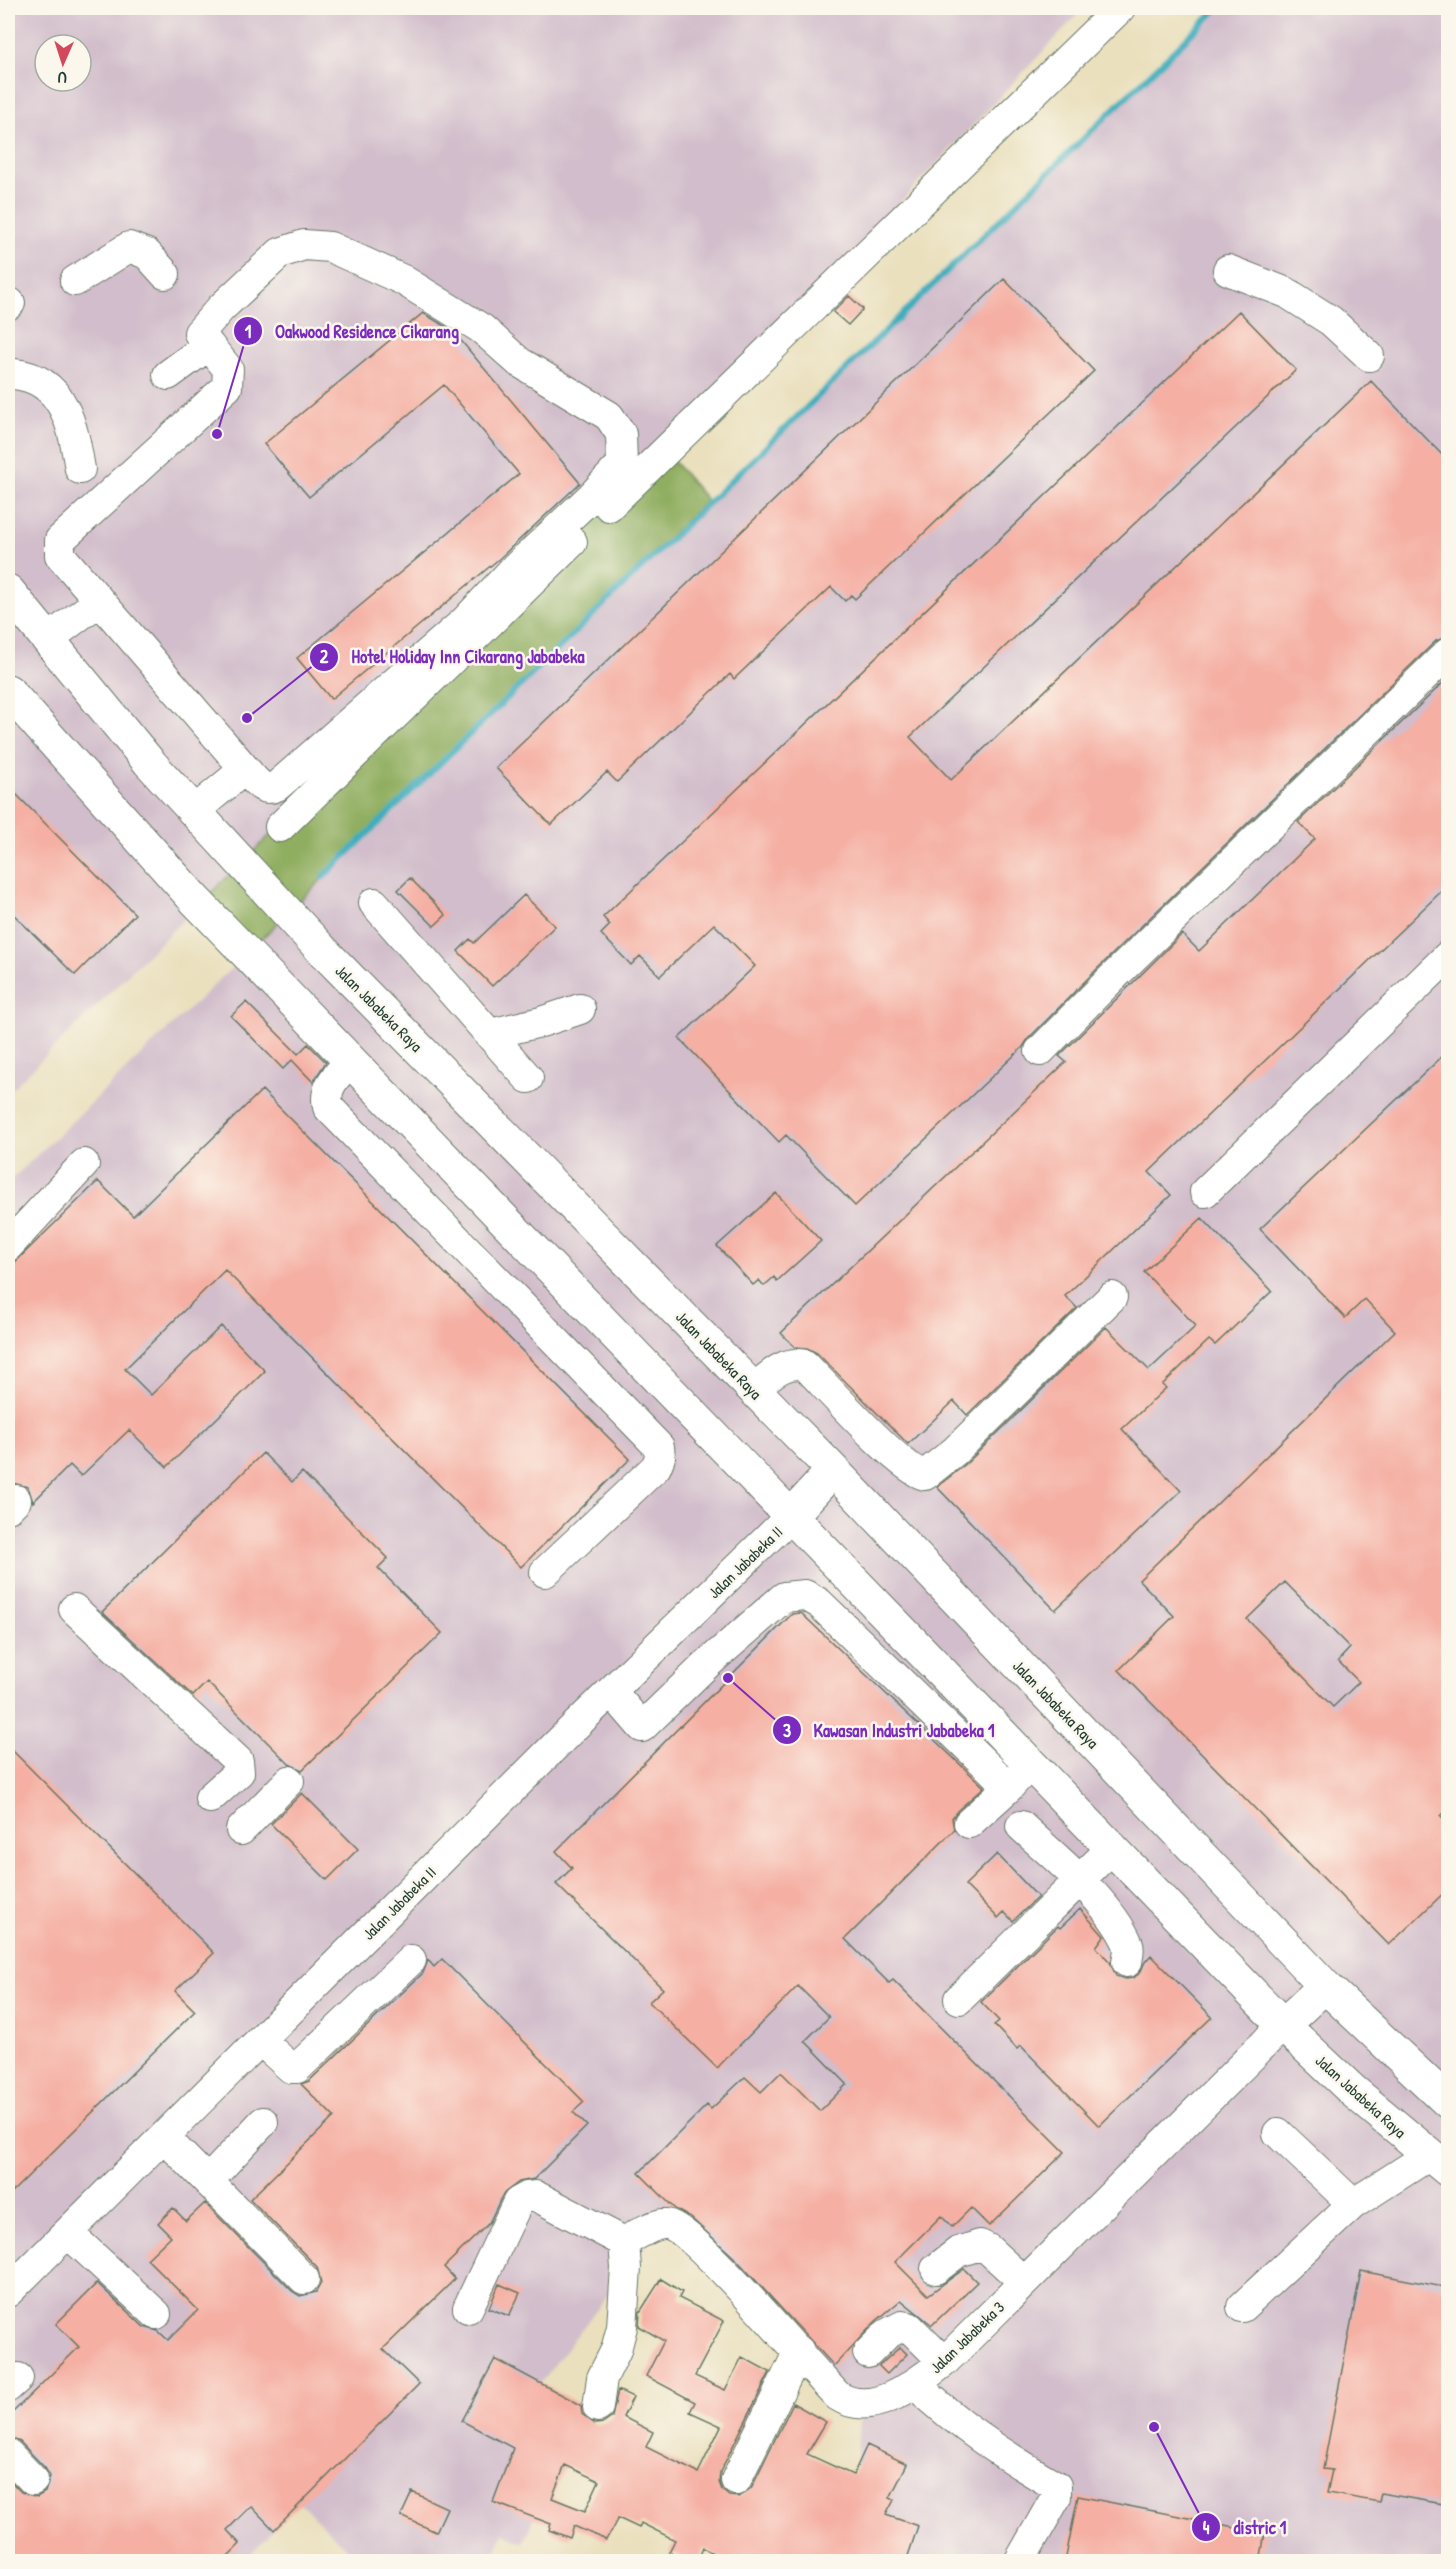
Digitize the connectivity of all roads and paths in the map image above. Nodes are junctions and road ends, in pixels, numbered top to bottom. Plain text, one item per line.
1 (1120, 8) edge
2 (1228, 270) dead end
3 (165, 274) dead end
4 (75, 280) dead end
5 (204, 339) junction
6 (1369, 356) dead end
7 (164, 370) dead end
8 (14, 374) dead end
9 (80, 469) dead end
10 (8, 591) edge
11 (99, 601) junction
12 (47, 640) junction
13 (1449, 653) edge
14 (8, 691) edge
15 (245, 769) junction
16 (193, 812) junction
17 (280, 826) dead end
18 (374, 903) dead end
19 (1449, 956) edge
20 (580, 1009) dead end
21 (490, 1034) junction
22 (1040, 1051) dead end
23 (351, 1060) junction
24 (528, 1078) dead end
25 (84, 1164) dead end
26 (1205, 1192) dead end
27 (8, 1246) edge
28 (1112, 1297) dead end
29 (753, 1389) junction
30 (833, 1470) junction
31 (792, 1515) junction
32 (545, 1572) dead end
33 (75, 1609) dead end
34 (611, 1691) junction
35 (1031, 1763) junction
36 (289, 1781) dead end
37 (1009, 1786) junction
38 (210, 1798) dead end
39 (969, 1823) dead end
40 (1021, 1826) dead end
41 (241, 1830) dead end
42 (1112, 1848) junction
43 (1080, 1881) junction
44 (411, 1960) dead end
45 (1127, 1962) dead end
46 (1325, 1986) junction
47 (959, 1999) dead end
48 (1283, 2025) junction
49 (260, 2040) junction
50 (1449, 2102) edge
51 (263, 2122) dead end
52 (1278, 2133) dead end
53 (164, 2136) junction
54 (1438, 2163) edge
55 (208, 2181) junction
56 (1353, 2204) junction
57 (68, 2233) junction
58 (624, 2242) junction
59 (936, 2269) dead end
60 (304, 2279) dead end
61 (1024, 2282) junction
62 (8, 2292) edge
63 (1242, 2307) dead end
64 (468, 2308) dead end
65 (156, 2314) dead end
66 (799, 2351) junction
67 (868, 2353) dead end
68 (944, 2362) junction
69 (915, 2384) junction
70 (598, 2407) dead end
71 (8, 2454) edge
72 (33, 2480) dead end
73 (736, 2480) dead end
74 (1019, 2562) edge

1 - 17 street
2 - 6 street
3 - 4 street
5 - 7 street
5 - 11 street
5 - 15 street
8 - 9 street
10 - 12 main road, Jalan Jababeka Raya
11 - 12 street
11 - 15 street
12 - 16 main road, Jalan Jababeka Raya
13 - 22 street
14 - 23 main road, Jalan Jababeka Raya
15 - 16 street
16 - 29 main road, Jalan Jababeka Raya
18 - 21 street
19 - 26 street
20 - 21 street
21 - 24 street
23 - 31 main road, Jalan Jababeka Raya
23 - 32 street
25 - 27 street
28 - 29 street
29 - 30 main road, Jalan Jababeka Raya
30 - 31 main road
30 - 46 main road, Jalan Jababeka Raya
31 - 34 street, Jalan Jababeka II
31 - 35 main road, Jalan Jababeka Raya
33 - 38 street
34 - 37 street
34 - 49 street, Jalan Jababeka II
35 - 37 street
35 - 42 main road, Jalan Jababeka Raya
36 - 41 street
37 - 39 street
40 - 43 street
42 - 43 street
42 - 48 main road, Jalan Jababeka Raya
43 - 45 street
43 - 47 street
44 - 49 street
46 - 48 main road
46 - 50 main road, Jalan Jababeka Raya
48 - 54 main road, Jalan Jababeka Raya
48 - 61 street, Jalan Jababeka 3
49 - 53 street, Jalan Jababeka II
51 - 55 street
52 - 56 street
53 - 55 street
53 - 57 street, Jalan Jababeka II
54 - 56 street
55 - 60 street
56 - 63 street
57 - 62 street, Jalan Jababeka II
57 - 65 street
58 - 64 street
58 - 66 street, Jalan Jababeka 3
58 - 70 street
59 - 61 street
61 - 68 street, Jalan Jababeka 3
66 - 69 street, Jalan Jababeka 3
66 - 73 street
67 - 68 street
68 - 69 street, Jalan Jababeka 3
69 - 74 street
71 - 72 street

